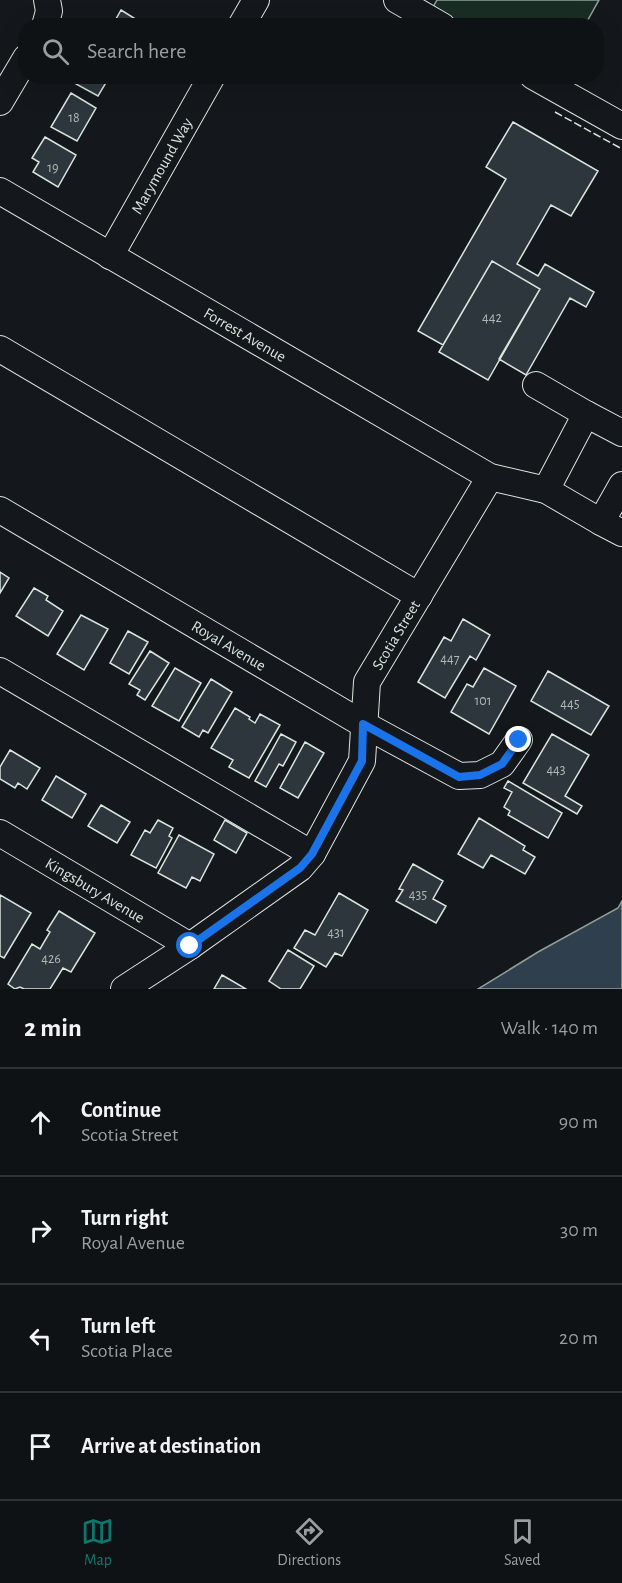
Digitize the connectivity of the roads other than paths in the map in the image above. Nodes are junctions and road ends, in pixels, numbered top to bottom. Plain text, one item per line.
1 (47, 0) edge
2 (256, 0) edge
3 (397, 0) edge
4 (47, 18) edge
5 (246, 18) edge
6 (428, 18) edge
7 (18, 72) edge
8 (207, 84) edge
9 (547, 84) edge
10 (0, 102) edge
11 (622, 126) edge
12 (0, 191) edge
13 (110, 256) junction
14 (0, 349) edge
15 (536, 386) dead end
16 (586, 414) junction
17 (622, 433) edge
18 (490, 477) junction
19 (622, 484) edge
20 (546, 490) junction
21 (0, 510) edge
22 (612, 527) edge
23 (419, 596) junction
24 (0, 671) edge
25 (363, 724) junction
26 (519, 740) dead end
27 (0, 833) edge
28 (312, 854) junction
29 (190, 946) junction
30 (124, 989) edge

1 - 4 street
2 - 5 street
3 - 6 street
7 - 10 street
8 - 13 street, Marymound Way
9 - 11 street
12 - 13 street, Forrest Avenue
13 - 18 street, Forrest Avenue
14 - 23 street
15 - 16 street
16 - 17 street
16 - 20 street
18 - 20 street, Forrest Avenue
18 - 23 street, Scotia Street
19 - 22 street
20 - 22 street, Forrest Avenue
21 - 25 street, Royal Avenue
23 - 25 street, Scotia Street
24 - 28 street
25 - 26 street, Royal Avenue
25 - 28 street, Scotia Street
27 - 29 street, Kingsbury Avenue
28 - 29 street, Scotia Street
29 - 30 street, Scotia Street

